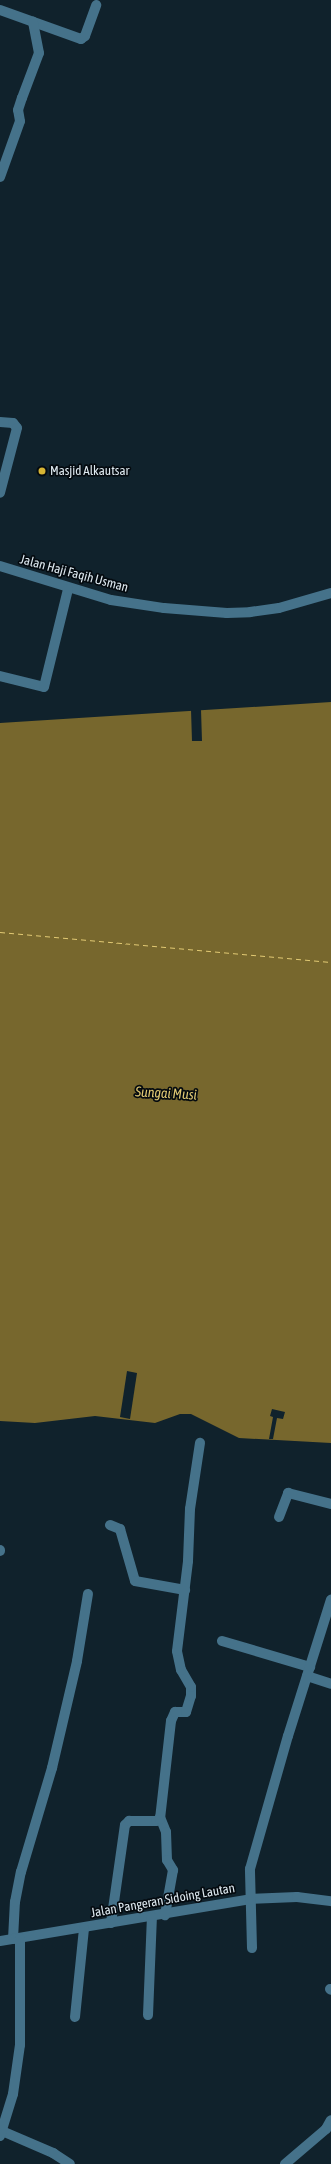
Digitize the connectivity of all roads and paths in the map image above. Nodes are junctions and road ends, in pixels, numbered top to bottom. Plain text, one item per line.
1 (96, 5) dead end
2 (0, 10) edge
3 (33, 22) junction
4 (0, 177) edge
5 (0, 422) edge
6 (0, 493) edge
7 (0, 566) edge
8 (68, 588) junction
9 (331, 593) edge
10 (0, 676) edge
11 (200, 1443) dead end
12 (331, 1504) edge
13 (279, 1518) dead end
14 (110, 1525) dead end
15 (185, 1590) junction
16 (88, 1594) dead end
17 (331, 1600) edge
18 (222, 1641) dead end
19 (308, 1672) junction
20 (331, 1684) edge
21 (160, 1817) junction
22 (251, 1900) junction
23 (331, 1901) edge
24 (165, 1915) junction
25 (152, 1917) junction
26 (111, 1923) junction
27 (84, 1928) junction
28 (17, 1938) junction
29 (0, 1941) edge
30 (252, 1948) dead end
31 (148, 2015) dead end
32 (75, 2017) dead end
33 (329, 2128) edge
34 (1, 2134) edge
35 (70, 2164) edge
36 (285, 2164) edge

1 - 3 street
2 - 3 street
3 - 4 street
5 - 6 street
7 - 8 street, Jalan Haji Faqih Usman
8 - 9 street, Jalan Haji Faqih Usman
8 - 10 street
11 - 15 street
12 - 13 street
14 - 15 street
15 - 21 street
16 - 28 street
17 - 19 street
18 - 19 street
19 - 20 street
19 - 22 street
21 - 24 street
21 - 26 street
22 - 23 street, Jalan Pangeran Sidoing Lautan
22 - 24 street, Jalan Pangeran Sidoing Lautan
22 - 30 street
24 - 25 street, Jalan Pangeran Sidoing Lautan
25 - 26 street, Jalan Pangeran Sidoing Lautan
25 - 31 street
26 - 27 street, Jalan Pangeran Sidoing Lautan
27 - 28 street, Jalan Pangeran Sidoing Lautan
27 - 32 street
28 - 29 street, Jalan Pangeran Sidoing Lautan
28 - 34 street
33 - 36 street
34 - 35 street

